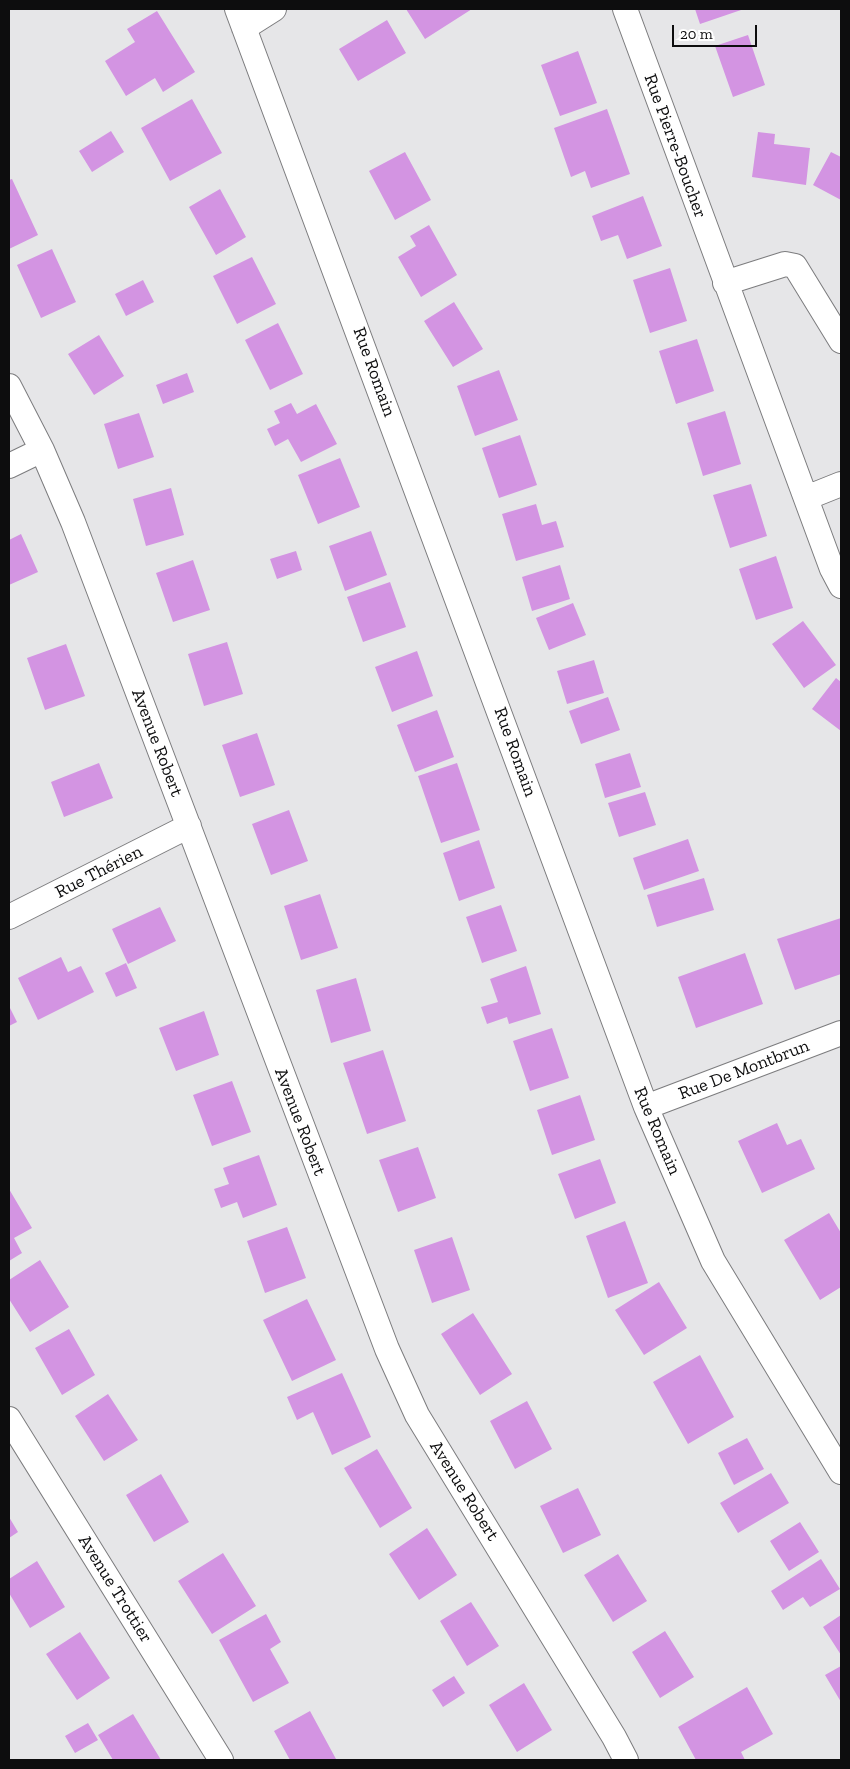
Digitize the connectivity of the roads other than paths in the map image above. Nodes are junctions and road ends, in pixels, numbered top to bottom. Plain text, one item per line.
1 (274, 9) edge
2 (625, 9) edge
3 (241, 18) edge
4 (725, 283) junction
5 (841, 341) edge
6 (9, 386) edge
7 (42, 450) junction
8 (9, 466) edge
9 (841, 484) edge
10 (806, 498) junction
11 (841, 586) edge
12 (189, 826) junction
13 (9, 917) edge
14 (841, 1033) edge
15 (646, 1106) junction
16 (9, 1419) edge
17 (841, 1472) edge
18 (221, 1760) edge
19 (626, 1760) edge

1 - 3 street
2 - 4 street, Rue Pierre-Boucher
3 - 15 street, Rue Romain
4 - 5 street
4 - 10 street, Rue Pierre-Boucher
6 - 7 street, Avenue Robert
7 - 8 street
7 - 12 street, Avenue Robert
9 - 10 street
10 - 11 street, Rue Pierre-Boucher
12 - 13 street, Rue Thérien
12 - 19 street, Avenue Robert
14 - 15 street, Rue De Montbrun
15 - 17 street, Rue Romain
16 - 18 street, Avenue Trottier

